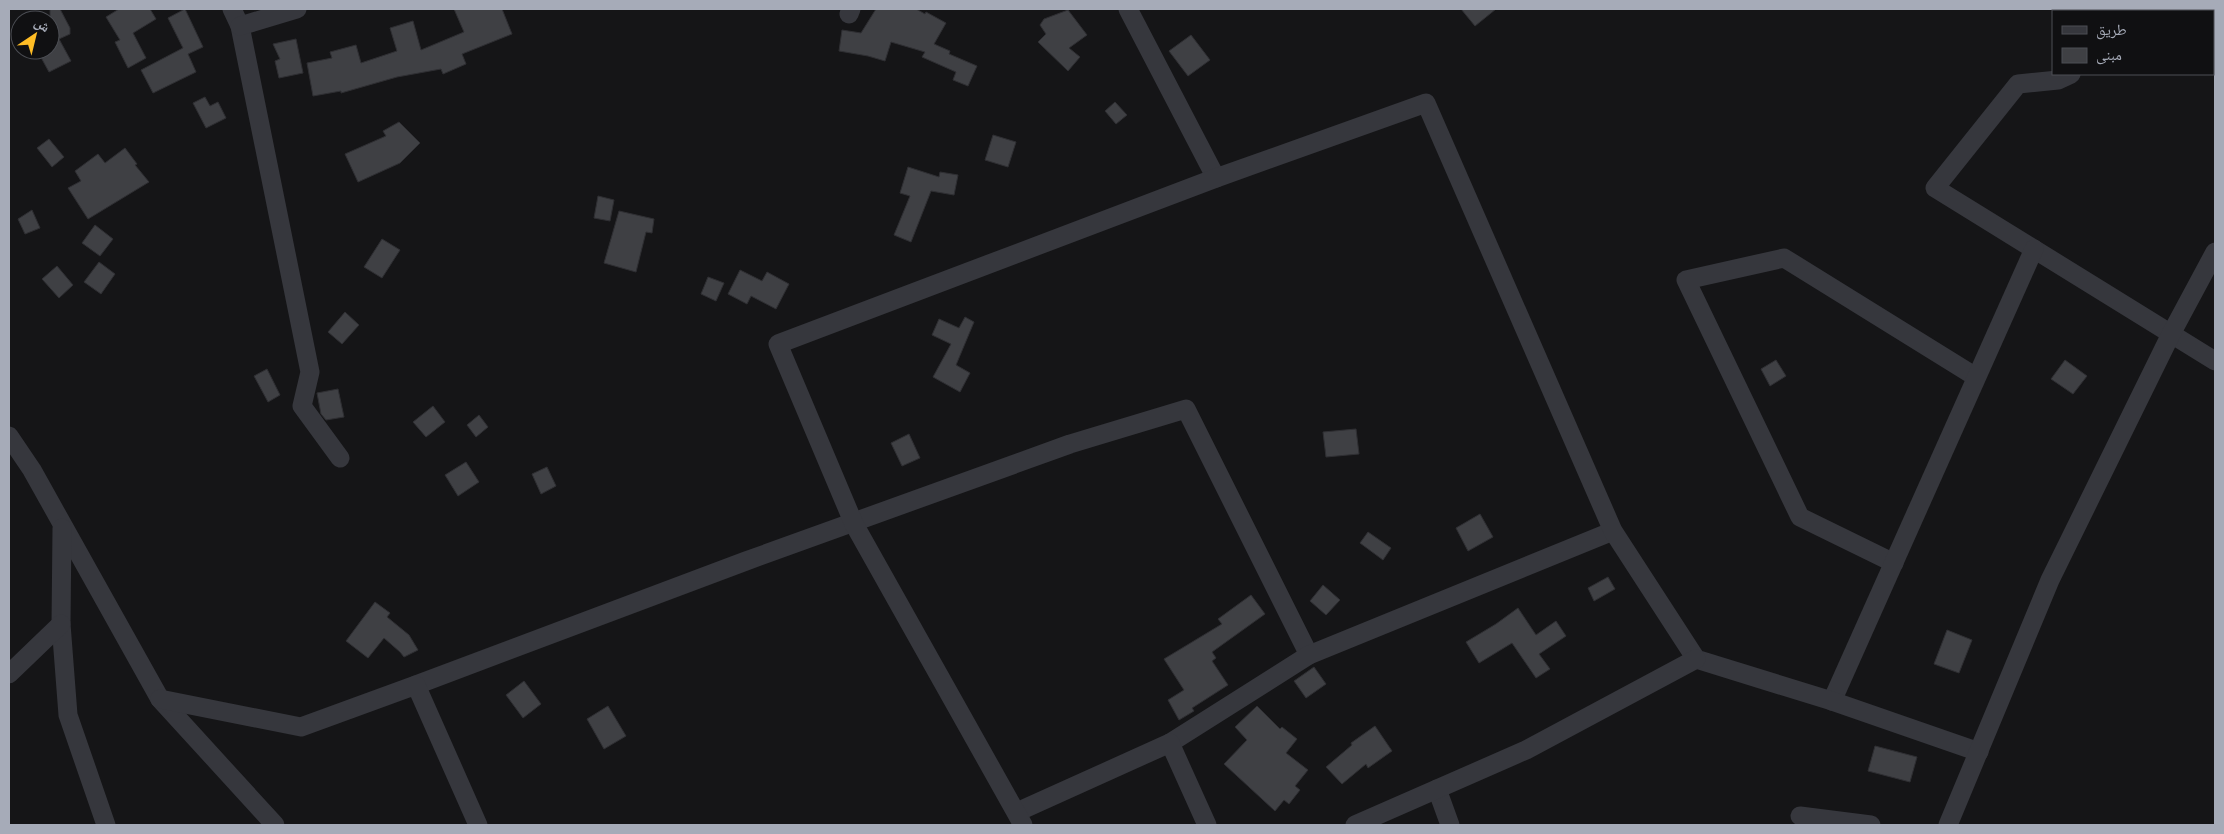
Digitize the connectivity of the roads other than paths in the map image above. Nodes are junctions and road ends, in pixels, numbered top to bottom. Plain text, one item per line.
1 (232, 9) edge
2 (297, 9) edge
3 (1128, 9) edge
4 (240, 26) junction
5 (2069, 75) edge
6 (1216, 178) junction
7 (2034, 249) junction
8 (2215, 252) edge
9 (2171, 334) junction
10 (2215, 361) edge
11 (1976, 377) junction
12 (9, 436) edge
13 (340, 458) dead end
14 (854, 524) junction
15 (62, 527) junction
16 (1613, 531) junction
17 (1894, 563) junction
18 (61, 624) junction
19 (1309, 655) junction
20 (1696, 659) junction
21 (9, 674) edge
22 (416, 685) junction
23 (160, 699) junction
24 (1832, 701) junction
25 (1170, 743) junction
26 (1979, 752) junction
27 (1437, 789) junction
28 (1800, 816) dead end
29 (1020, 818) edge
30 (106, 825) edge
31 (275, 825) edge
32 (478, 825) edge
33 (1207, 825) edge
34 (1354, 825) edge
35 (1450, 825) edge
36 (1871, 825) edge
37 (1948, 825) edge

1 - 4 street
2 - 4 street
3 - 6 street
4 - 13 street
5 - 7 street
6 - 14 street
6 - 16 street
7 - 9 street
7 - 11 street
8 - 9 street
9 - 10 street
9 - 26 street
11 - 17 street
11 - 17 street
12 - 15 street
14 - 19 street
14 - 22 street
14 - 29 street
15 - 18 street
15 - 23 street
16 - 19 street
16 - 20 street
17 - 24 street
18 - 21 street
18 - 30 street
19 - 25 street
20 - 24 street
20 - 27 street
22 - 23 street
22 - 32 street
23 - 31 street
24 - 26 street
25 - 29 street
25 - 33 street
26 - 37 street
27 - 34 street
27 - 35 street
28 - 36 street

